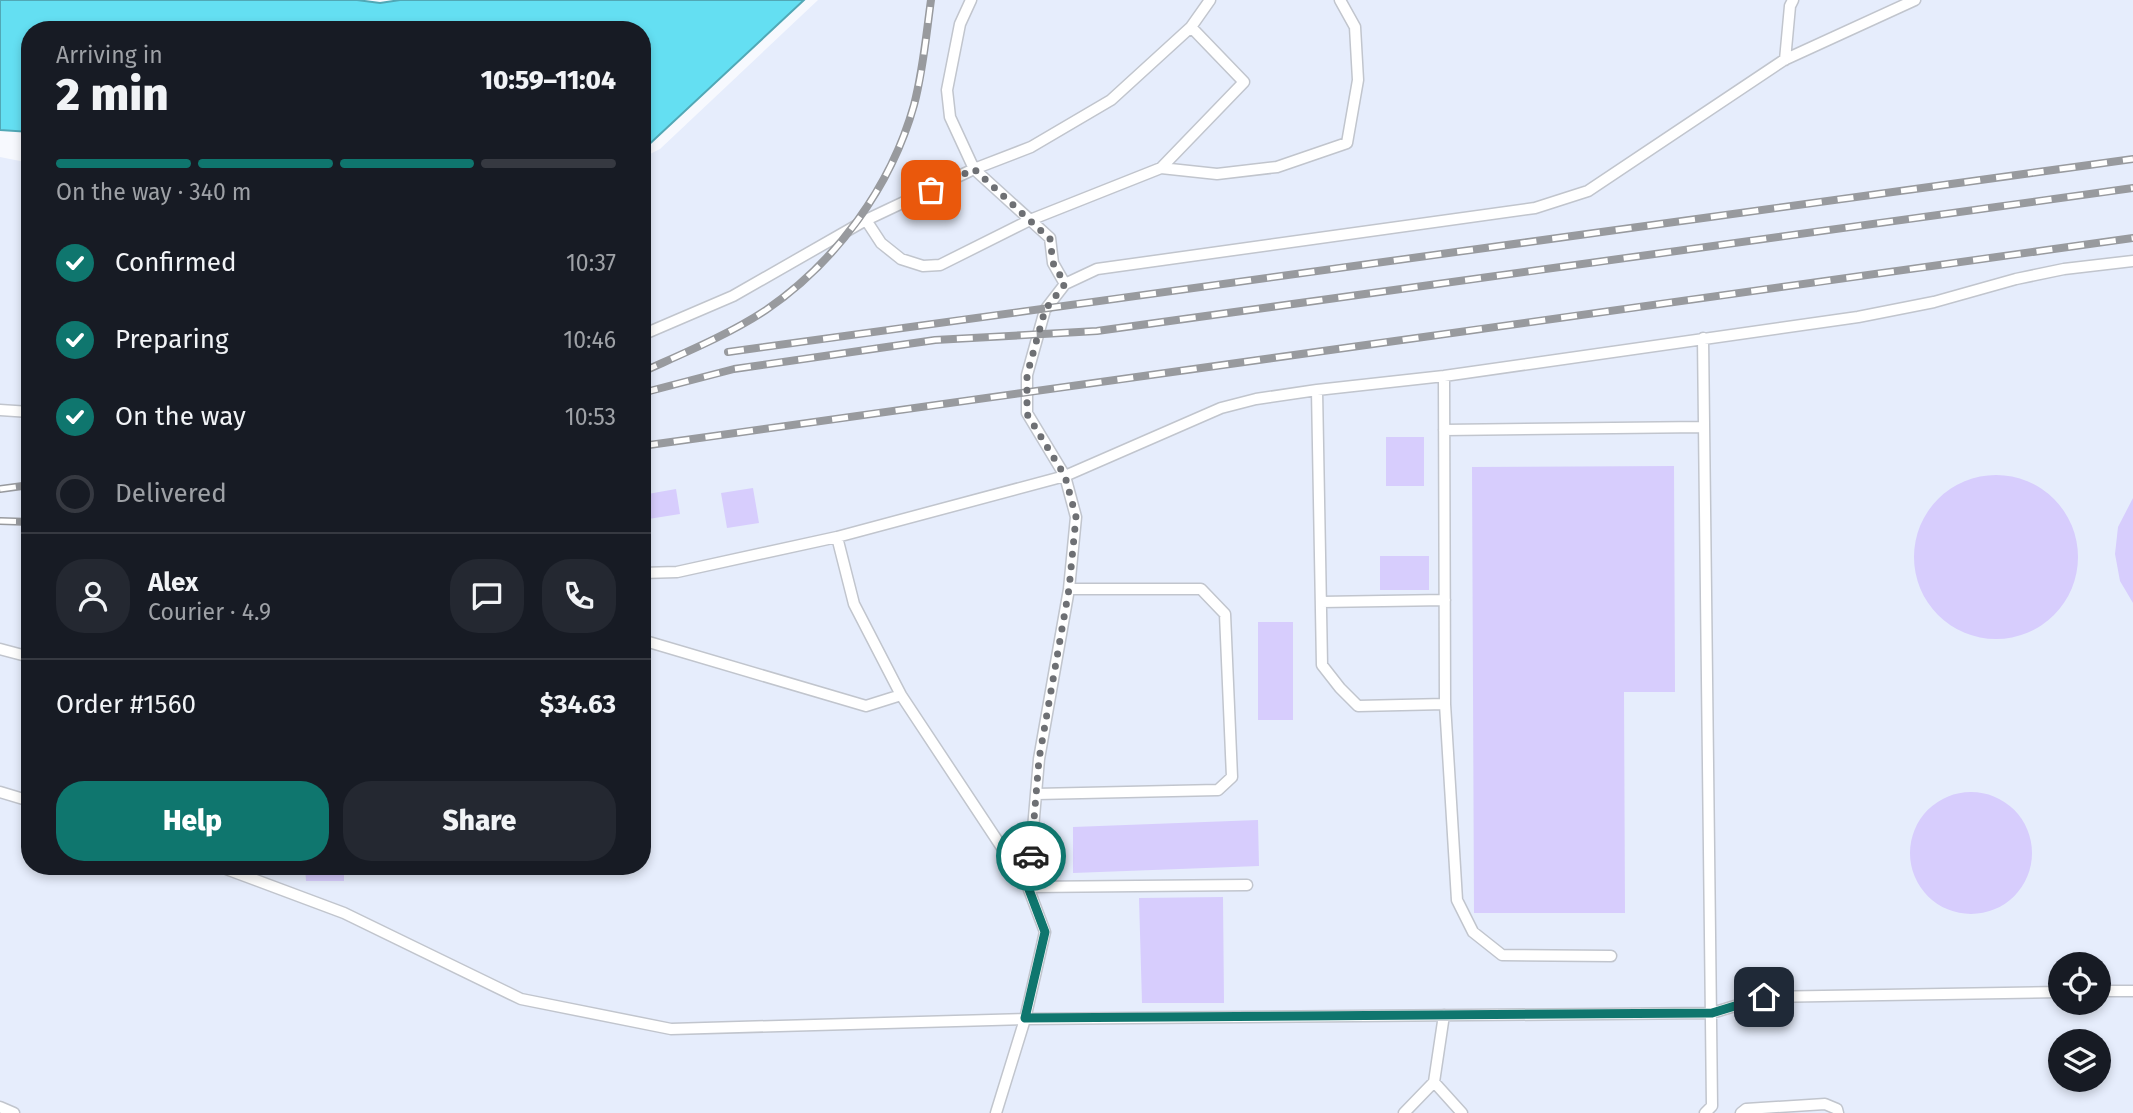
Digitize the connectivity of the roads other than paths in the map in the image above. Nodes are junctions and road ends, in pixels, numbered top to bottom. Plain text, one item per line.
1 (971, 0) edge
2 (1210, 0) edge
3 (1340, 0) edge
4 (1793, 0) edge
5 (1915, 0) edge
6 (1191, 27) junction
7 (1785, 60) junction
8 (1161, 168) junction
9 (974, 169) junction
10 (866, 220) junction
11 (1030, 220) junction
12 (2133, 261) edge
13 (1065, 284) junction
14 (651, 331) edge
15 (1703, 338) junction
16 (1444, 376) junction
17 (1317, 390) junction
18 (0, 410) edge
19 (21, 411) edge
20 (1703, 427) junction
21 (1444, 430) junction
22 (1065, 476) junction
23 (837, 537) junction
24 (651, 573) edge
25 (1069, 589) junction
26 (1445, 600) junction
27 (1321, 602) junction
28 (651, 643) edge
29 (0, 649) edge
30 (21, 655) edge
31 (901, 695) junction
32 (1445, 704) junction
33 (0, 792) edge
34 (1036, 794) junction
35 (21, 798) edge
36 (242, 875) edge
37 (1247, 885) dead end
38 (1028, 887) junction
39 (1611, 956) dead end
40 (2111, 991) edge
41 (2133, 991) edge
42 (2048, 992) edge
43 (1712, 1013) junction
44 (1444, 1015) junction
45 (1025, 1018) junction
46 (1434, 1082) junction
47 (0, 1107) edge
48 (14, 1113) edge
49 (996, 1113) edge
50 (1404, 1113) edge
51 (1462, 1113) edge
52 (1705, 1113) edge
53 (1741, 1113) edge
54 (1838, 1113) edge

1 - 9 lane
2 - 6 lane
3 - 8 lane
4 - 7 lane
5 - 7 lane
6 - 8 lane
6 - 9 lane
7 - 13 lane
8 - 11 lane
9 - 10 lane
9 - 11 lane
10 - 11 lane
10 - 14 lane
11 - 13 lane
12 - 15 lane
13 - 22 lane
15 - 16 lane
15 - 20 lane
16 - 17 lane
16 - 21 lane
17 - 22 lane
17 - 27 lane
18 - 19 lane
20 - 21 lane
20 - 43 lane
21 - 26 lane
22 - 23 lane
22 - 25 lane
23 - 24 lane
23 - 31 lane
25 - 34 lane
25 - 34 lane
26 - 27 lane
26 - 32 lane
27 - 32 lane
28 - 31 lane
29 - 30 lane
31 - 38 lane
32 - 39 lane
33 - 35 lane
34 - 38 lane
36 - 45 lane
37 - 38 lane
38 - 45 lane
40 - 41 lane
42 - 43 lane
43 - 44 lane
43 - 52 lane
44 - 45 lane
44 - 46 lane
45 - 49 lane
46 - 50 lane
46 - 51 lane
47 - 48 lane
53 - 54 lane

